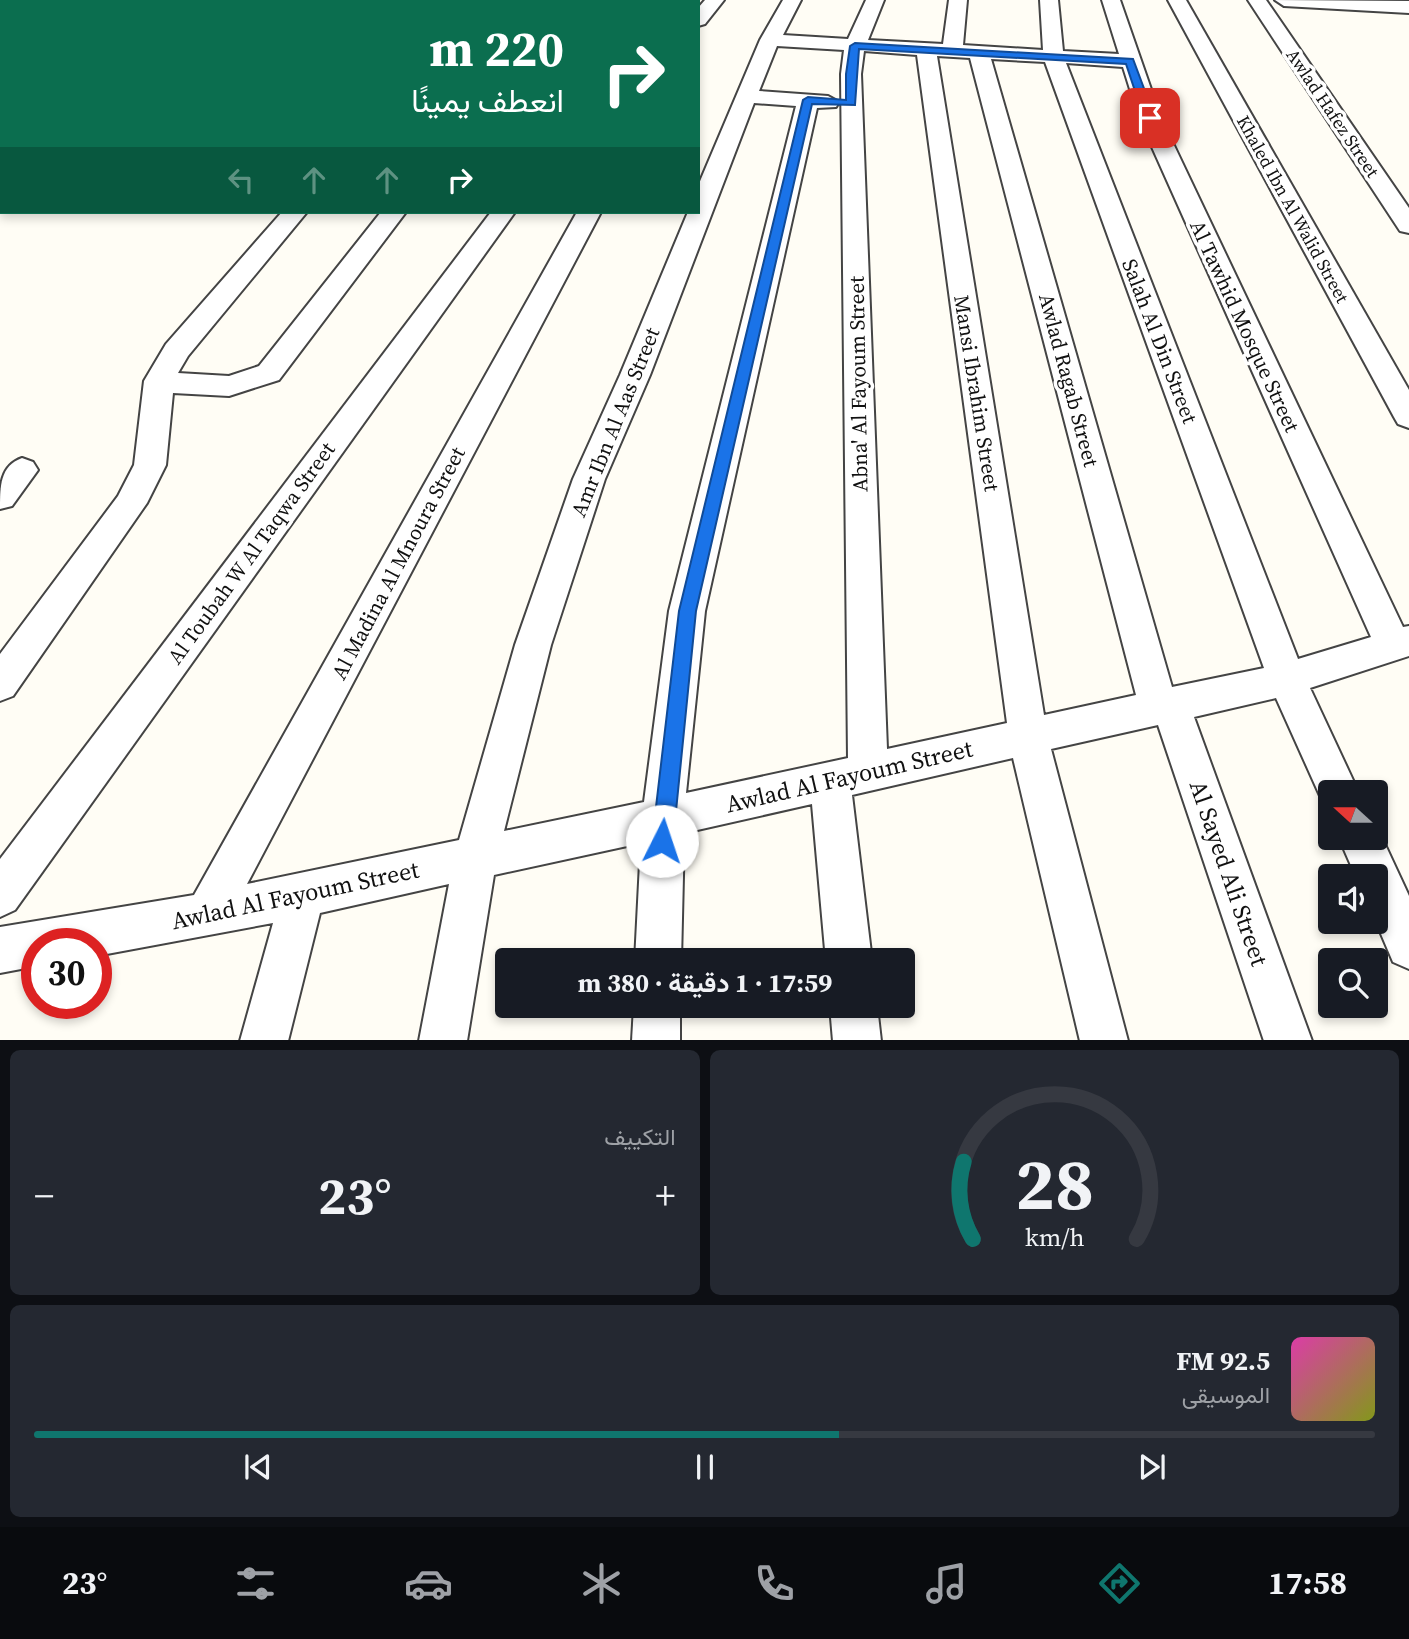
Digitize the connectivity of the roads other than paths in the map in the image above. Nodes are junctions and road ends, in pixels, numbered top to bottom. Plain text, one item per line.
1 (715, 0) edge
2 (792, 0) edge
3 (875, 0) edge
4 (958, 0) edge
5 (1049, 0) edge
6 (1111, 0) edge
7 (1177, 0) edge
8 (1257, 0) edge
9 (1284, 0) edge
10 (1409, 7) edge
11 (700, 18) edge
12 (770, 40) junction
13 (855, 46) junction
14 (952, 52) junction
15 (1053, 57) junction
16 (1130, 61) junction
17 (746, 96) junction
18 (808, 100) junction
19 (852, 103) junction
20 (700, 208) edge
21 (1405, 213) edge
22 (293, 214) edge
23 (392, 214) edge
24 (502, 214) edge
25 (588, 214) edge
26 (698, 214) edge
27 (159, 382) junction
28 (1409, 417) edge
29 (22, 470) dead end
30 (0, 497) edge
31 (1401, 643) edge
32 (1287, 679) junction
33 (0, 684) edge
34 (1165, 706) junction
35 (1028, 736) junction
36 (849, 776) junction
37 (1333, 780) edge
38 (663, 818) junction
39 (1365, 850) edge
40 (476, 857) junction
41 (303, 894) junction
42 (0, 895) edge
43 (207, 915) junction
44 (112, 931) edge
45 (21, 946) edge
46 (1409, 946) edge
47 (658, 948) edge
48 (849, 948) edge
49 (0, 950) edge
50 (657, 1018) edge
51 (854, 1018) edge
52 (264, 1040) edge
53 (443, 1040) edge
54 (656, 1040) edge
55 (857, 1040) edge
56 (1104, 1040) edge
57 (1288, 1040) edge

1 - 11 street
2 - 12 street, Amr Ibn Al Aas Street
3 - 13 street, Abna' Al Fayoum Street
4 - 14 street, Mansi Ibrahim Street
5 - 15 street, Salah Al Din Street
6 - 16 street, Al Tawhid Mosque Street
7 - 28 street, Khaled Ibn Al Walid Street
8 - 21 street, Awlad Hafez Street
9 - 10 street
12 - 13 street
12 - 17 street, Amr Ibn Al Aas Street
13 - 14 street
13 - 19 street, Abna' Al Fayoum Street
14 - 15 street
14 - 34 street, Awlad Ragab Street
14 - 35 street, Mansi Ibrahim Street
15 - 16 street
15 - 32 street, Salah Al Din Street
16 - 31 street, Al Tawhid Mosque Street
17 - 18 street
17 - 20 street, Amr Ibn Al Aas Street
18 - 19 street
18 - 38 street
19 - 36 street, Abna' Al Fayoum Street
22 - 27 street
23 - 27 street
24 - 42 street, Al Toubah W Al Taqwa Street
25 - 43 street, Al Madina Al Mnoura Street
26 - 40 street, Amr Ibn Al Aas Street
27 - 33 street
29 - 30 street
31 - 32 street, Awlad Al Fayoum Street
32 - 34 street, Awlad Al Fayoum Street
32 - 37 street, Salah Al Din Street
34 - 35 street, Awlad Al Fayoum Street
34 - 57 street, Al Sayed Ali Street
35 - 36 street, Awlad Al Fayoum Street
35 - 56 street, Mansi Ibrahim Street
36 - 38 street, Awlad Al Fayoum Street
36 - 48 street, Abna' Al Fayoum Street
38 - 40 street, Awlad Al Fayoum Street
38 - 47 street
39 - 46 street
40 - 41 street, Awlad Al Fayoum Street
40 - 53 street, Amr Ibn Al Aas Street
41 - 43 street, Awlad Al Fayoum Street
41 - 52 street
43 - 44 street, Awlad Al Fayoum Street
45 - 49 street, Awlad Al Fayoum Street
50 - 54 street
51 - 55 street

